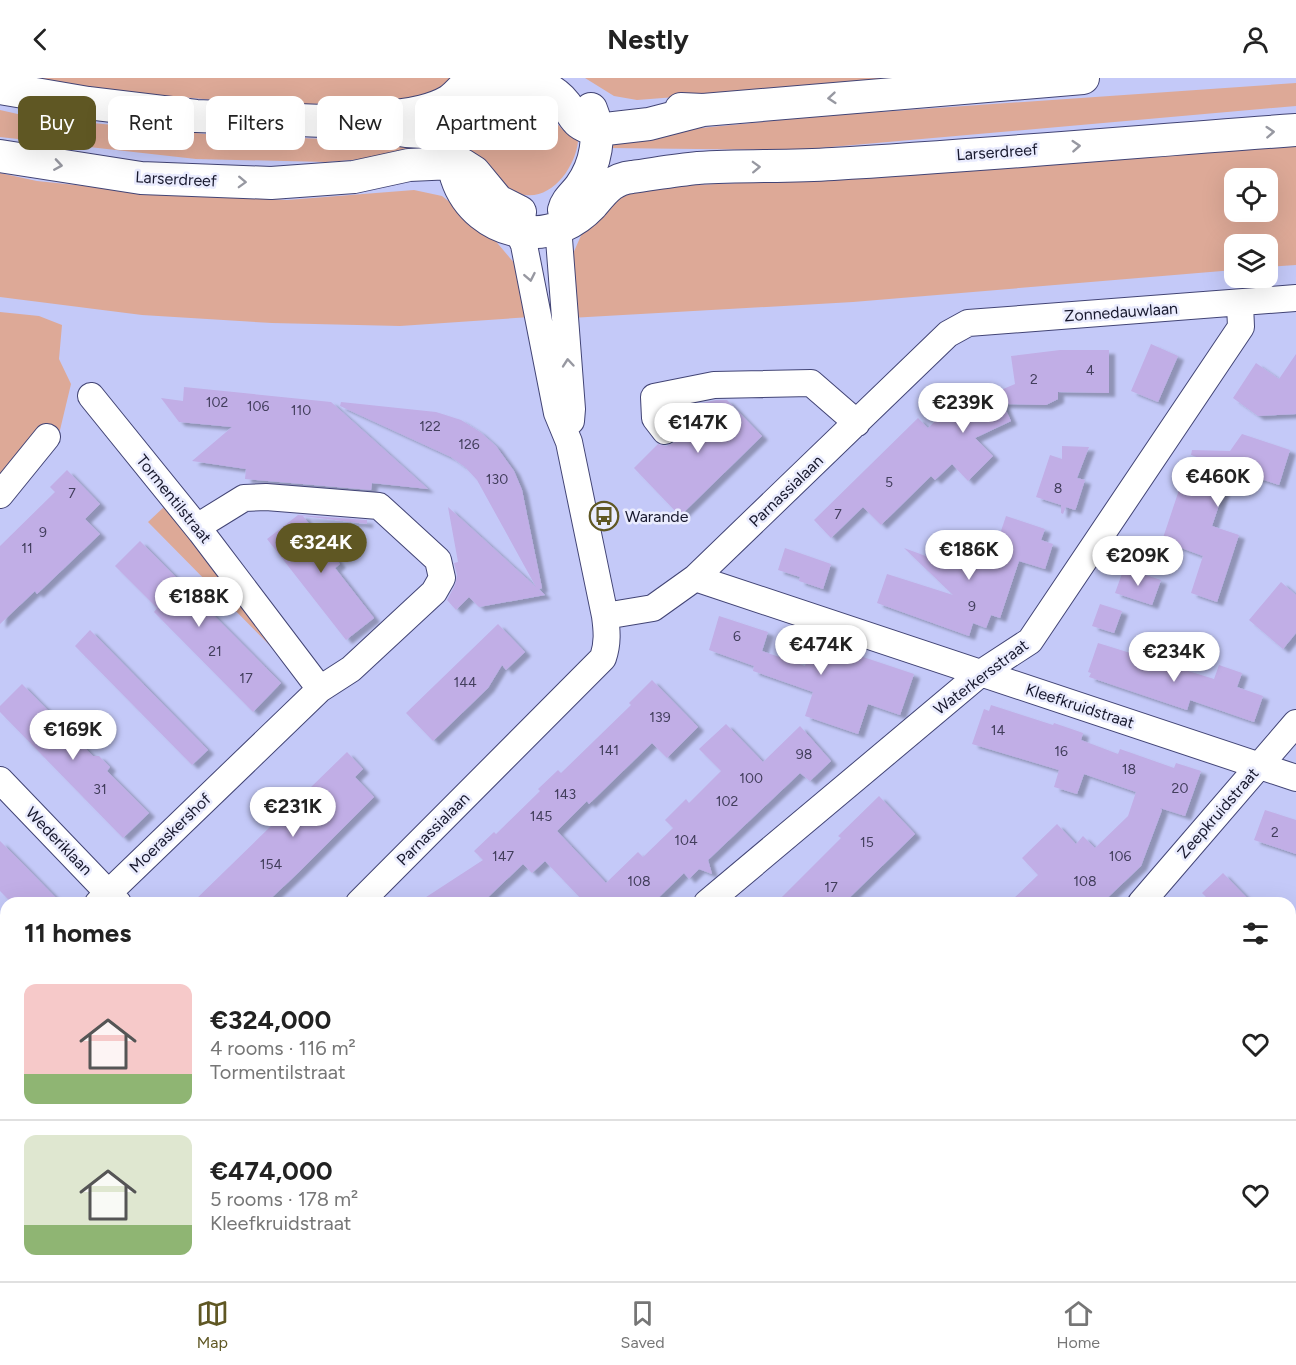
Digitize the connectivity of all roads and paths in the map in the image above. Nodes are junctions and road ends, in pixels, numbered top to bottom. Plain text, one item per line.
1 (567, 78) edge
2 (1083, 78) edge
3 (0, 88) edge
4 (473, 92) edge
5 (594, 118) junction
6 (1296, 130) edge
7 (0, 156) edge
8 (456, 174) junction
9 (595, 183) junction
10 (563, 216) junction
11 (518, 231) junction
12 (1296, 298) edge
13 (1240, 303) junction
14 (948, 334) joint
15 (91, 396) dead end
16 (857, 423) junction
17 (665, 430) dead end
18 (47, 437) dead end
19 (569, 442) junction
20 (0, 495) edge
21 (196, 527) junction
22 (695, 578) junction
23 (605, 616) junction
24 (981, 673) junction
25 (320, 688) junction
26 (1296, 723) edge
27 (1260, 765) junction
28 (1296, 778) edge
29 (0, 780) edge
30 (105, 897) edge
31 (111, 897) edge
32 (365, 897) edge
33 (714, 897) edge
34 (1145, 897) edge

1 - 5 main road
2 -> 5 main road
3 - 4 main road
4 - 5 main road
4 - 8 main road
5 - 9 main road
9 -> 6 main road, Larserdreef
7 -> 8 main road, Larserdreef
8 - 10 main road
8 - 11 main road
9 - 10 main road
10 - 11 main road
19 -> 10 street, Parnassialaan
11 -> 19 street, Parnassialaan
12 - 13 street, Zonnedauwlaan
13 - 14 street, Zonnedauwlaan
13 - 24 street, Waterkersstraat
14 - 16 street, Parnassialaan
15 - 21 street, Tormentilstraat
16 - 17 street
16 - 22 street, Parnassialaan
18 - 20 street
19 - 23 street, Parnassialaan
21 - 25 street, Tormentilstraat
21 - 25 street, Moeraskershof
22 - 23 street, Parnassialaan
22 - 24 street, Kleefkruidstraat
23 - 32 street, Parnassialaan
24 - 27 street, Kleefkruidstraat
24 - 33 street, Waterkersstraat
25 - 31 street, Moeraskershof
26 - 27 street, Zeepkruidstraat
27 - 28 street, Kleefkruidstraat
27 - 34 street, Zeepkruidstraat
29 - 30 street, Wederiklaan

